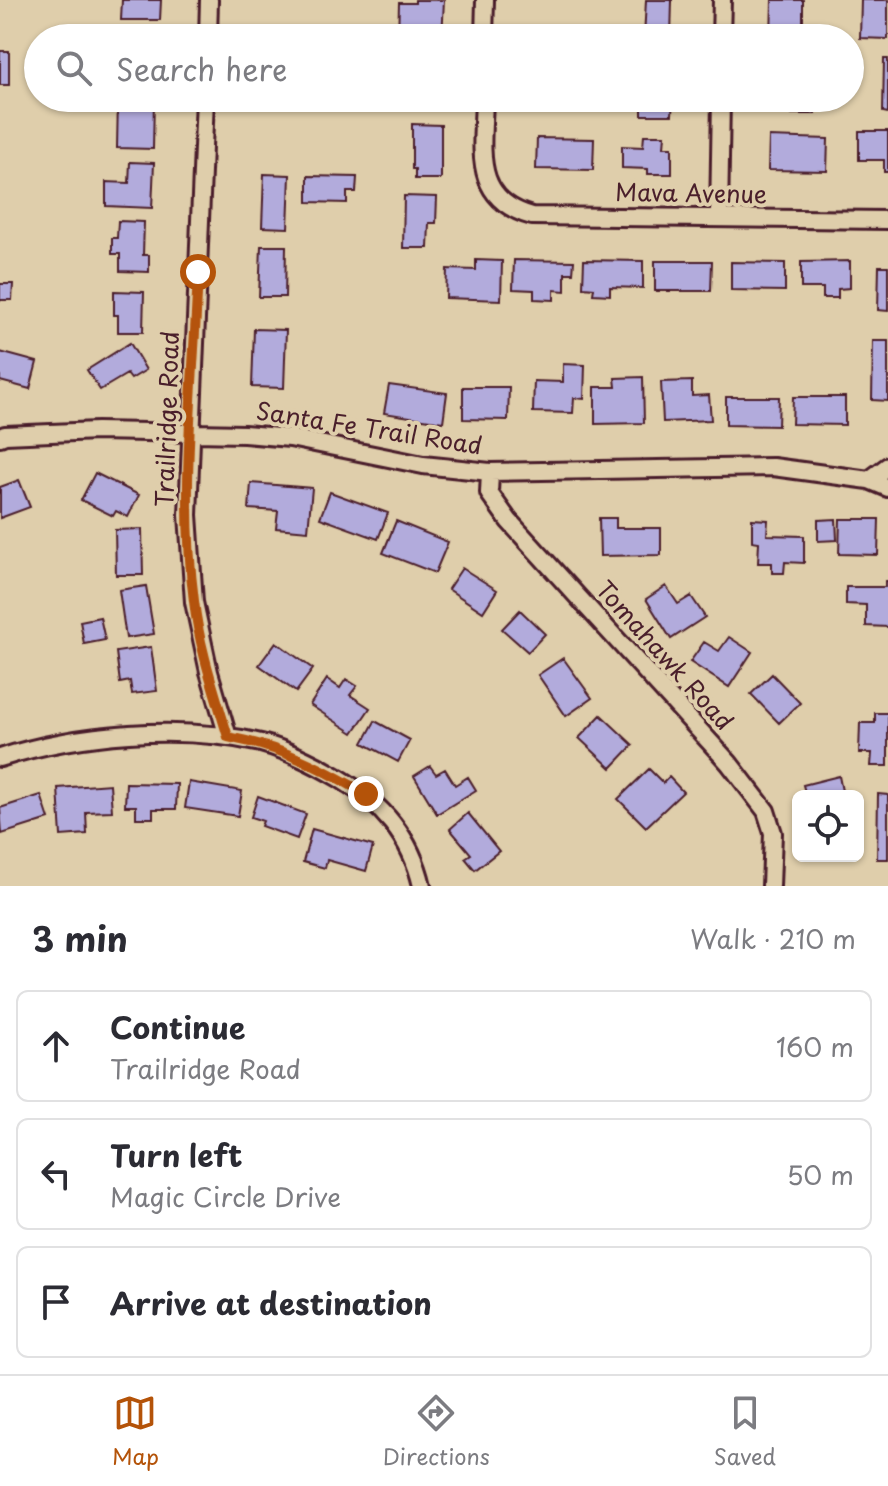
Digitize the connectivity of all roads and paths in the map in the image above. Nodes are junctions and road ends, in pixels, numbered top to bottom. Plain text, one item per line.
1 (209, 0) edge
2 (485, 0) edge
3 (722, 0) edge
4 (208, 24) edge
5 (484, 24) edge
6 (721, 24) edge
7 (204, 112) edge
8 (484, 112) edge
9 (721, 112) edge
10 (719, 218) junction
11 (888, 220) edge
12 (191, 433) junction
13 (2, 435) edge
14 (888, 466) edge
15 (490, 472) junction
16 (869, 480) junction
17 (888, 488) edge
18 (228, 737) junction
19 (0, 758) edge
20 (422, 886) edge
21 (771, 886) edge

1 - 4 street
2 - 5 street
3 - 6 street
7 - 12 street, Trailridge Road
8 - 10 street, Mava Avenue
9 - 10 street
10 - 11 street, Mava Avenue
12 - 13 street, Santa Fe Trail Road
12 - 15 street, Santa Fe Trail Road
12 - 18 street, Trailridge Road
14 - 16 street
15 - 16 street, Santa Fe Trail Road
15 - 21 street, Tomahawk Road
16 - 17 street, Santa Fe Trail Road
18 - 19 street
18 - 20 street

